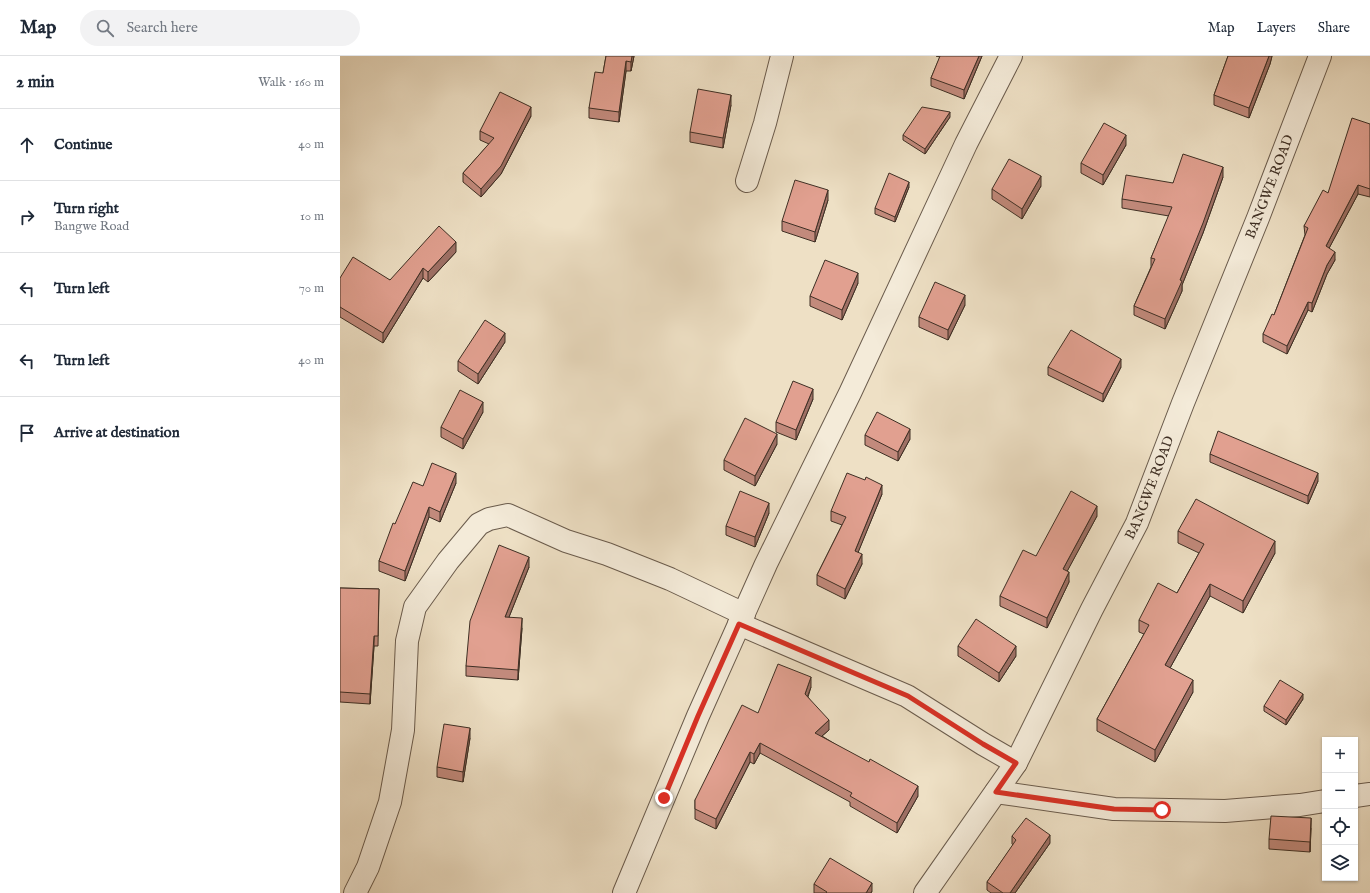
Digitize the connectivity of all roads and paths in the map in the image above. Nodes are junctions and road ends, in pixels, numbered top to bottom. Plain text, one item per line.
1 (782, 56) edge
2 (1011, 56) edge
3 (1320, 56) edge
4 (747, 181) dead end
5 (742, 619) junction
6 (1016, 763) junction
7 (996, 792) junction
8 (1370, 794) edge
9 (1358, 796) edge
10 (1322, 801) edge
11 (355, 893) edge
12 (624, 893) edge
13 (925, 893) edge

1 - 4 street
2 - 5 street
3 - 6 street, BANGWE ROAD
5 - 6 street
5 - 11 street
5 - 12 street
6 - 7 street, BANGWE ROAD
7 - 10 street
7 - 13 street, BANGWE ROAD
8 - 9 street

